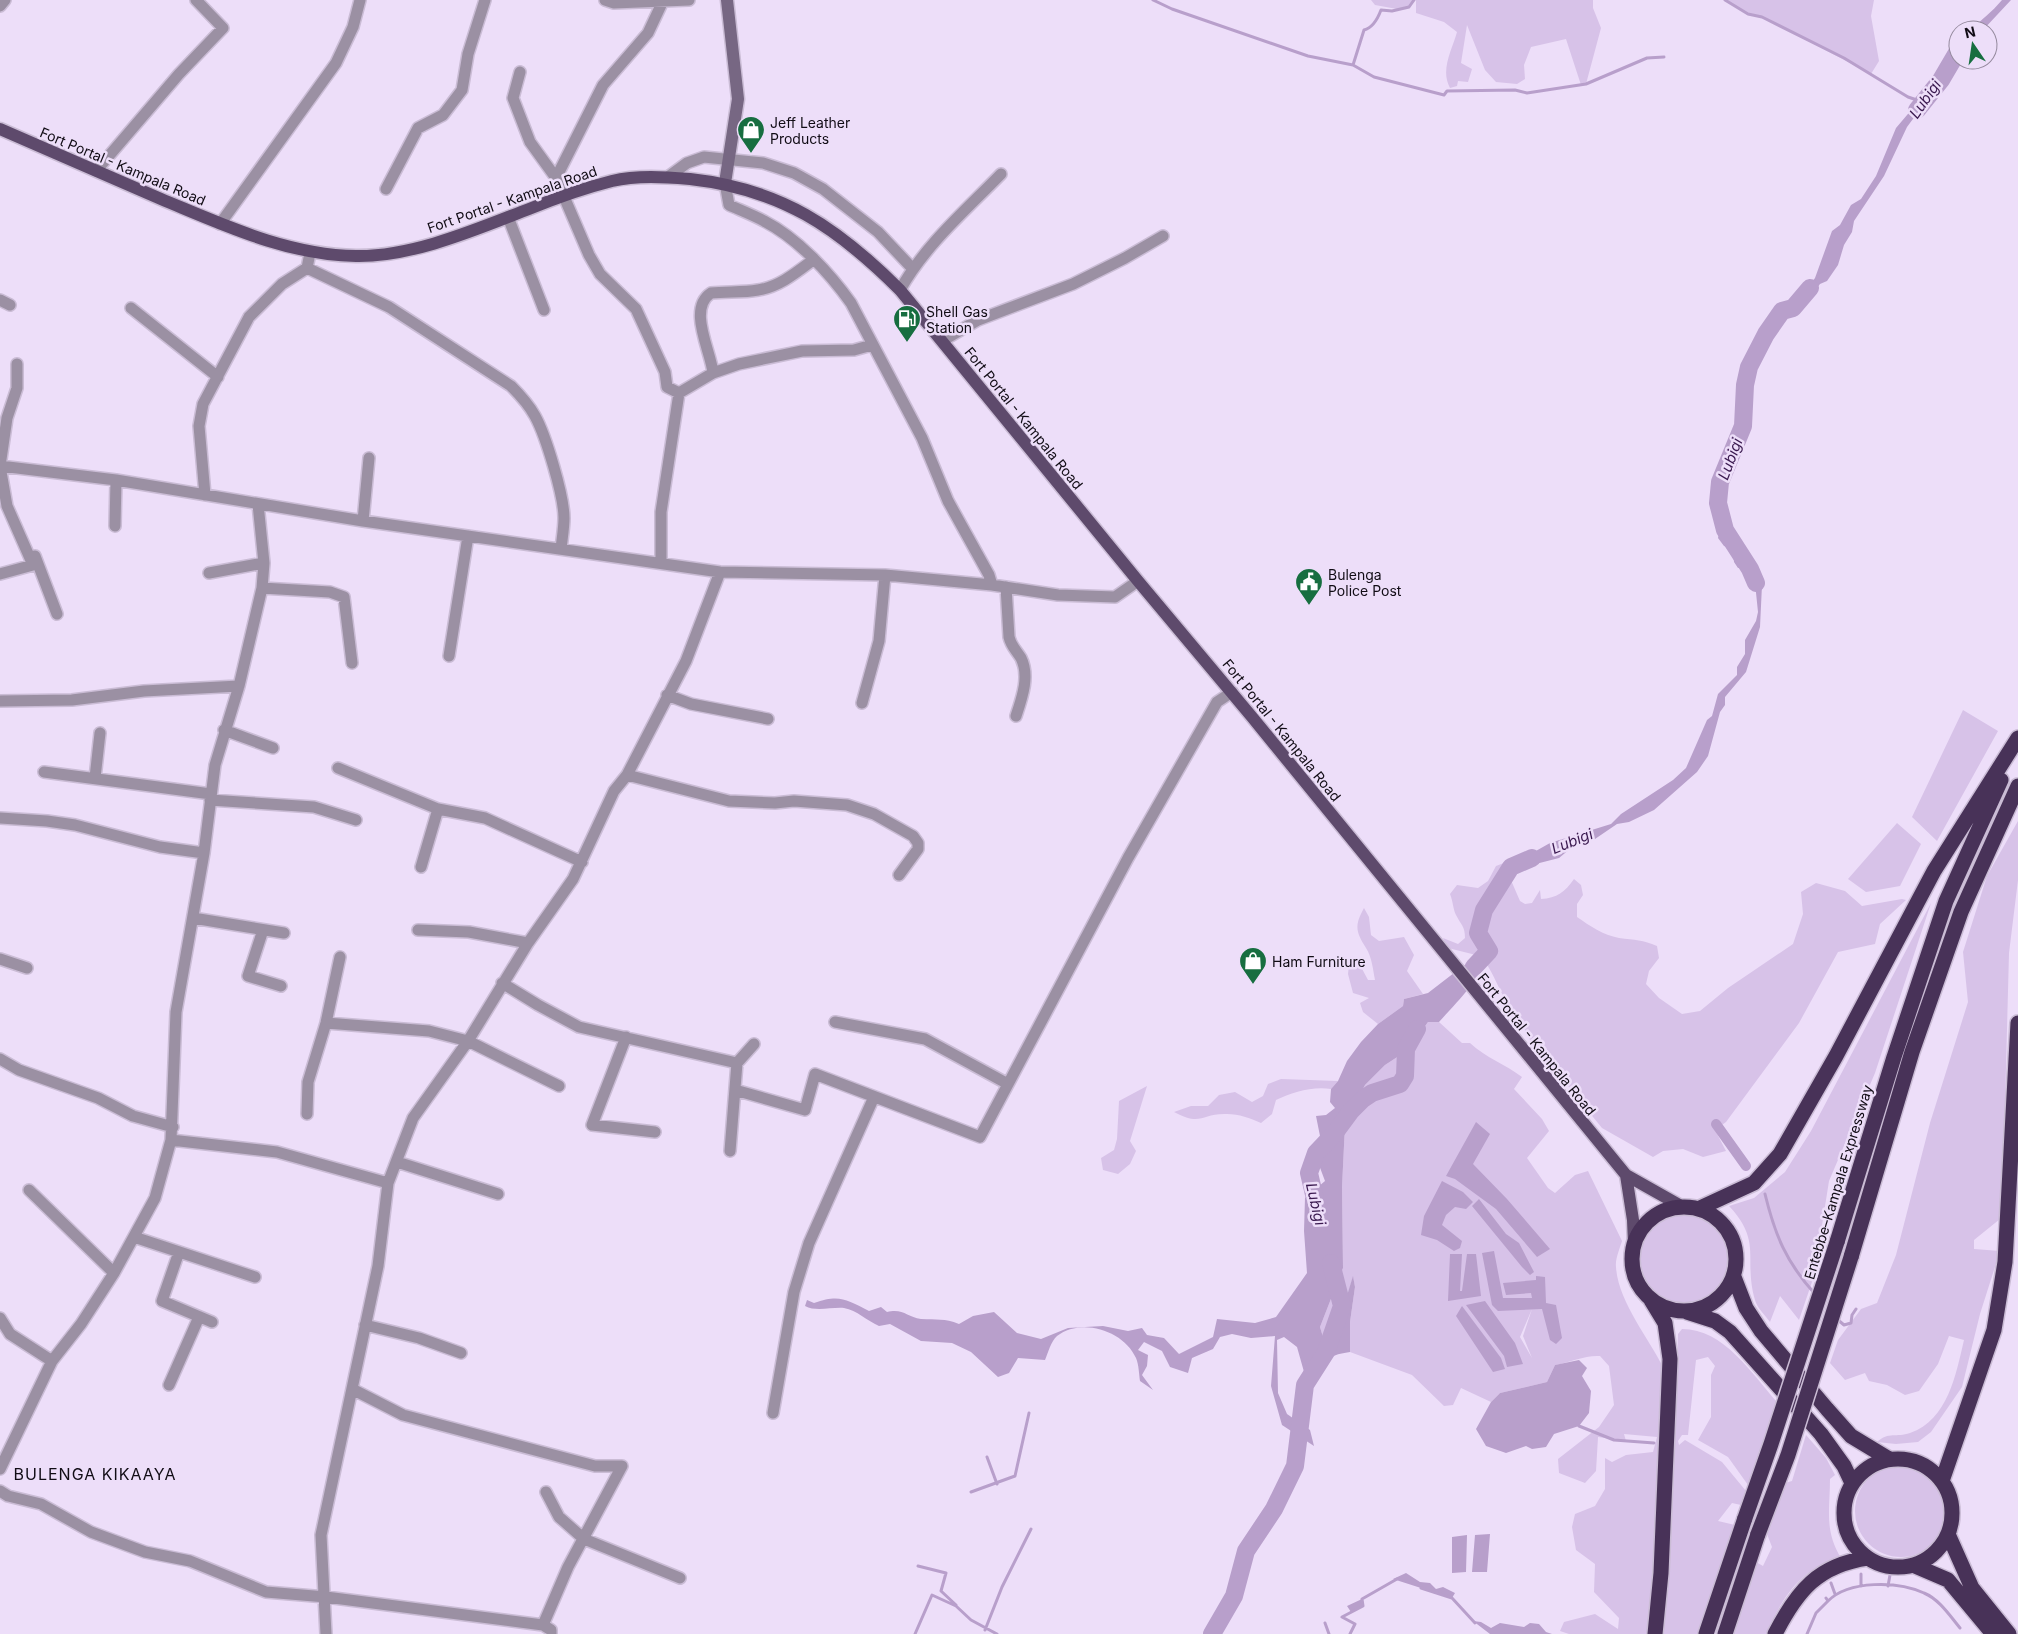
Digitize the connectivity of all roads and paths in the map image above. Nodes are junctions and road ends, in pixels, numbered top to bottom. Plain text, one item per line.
1 (5, 0) edge
2 (196, 0) edge
3 (360, 0) edge
4 (485, 0) edge
5 (604, 0) edge
6 (689, 0) edge
7 (727, 0) edge
8 (663, 1) junction
9 (0, 6) edge
10 (520, 72) dead end
11 (0, 129) edge
12 (729, 159) junction
13 (96, 171) junction
14 (1002, 174) dead end
15 (668, 177) junction
16 (556, 178) junction
17 (726, 183) junction
18 (386, 189) dead end
19 (564, 196) junction
20 (508, 217) junction
21 (220, 224) junction
22 (1163, 236) dead end
23 (310, 253) junction
24 (813, 260) junction
25 (307, 268) junction
26 (912, 268) junction
27 (900, 290) junction
28 (131, 308) dead end
29 (544, 310) dead end
30 (942, 341) junction
31 (872, 345) junction
32 (17, 364) dead end
33 (713, 373) junction
34 (218, 378) junction
35 (679, 393) junction
36 (369, 458) dead end
37 (0, 466) edge
38 (116, 480) junction
39 (205, 496) junction
40 (258, 504) junction
41 (363, 522) junction
42 (115, 526) dead end
43 (468, 536) junction
44 (561, 549) junction
45 (30, 558) junction
46 (264, 563) junction
47 (661, 563) junction
48 (720, 572) junction
49 (209, 573) dead end
50 (0, 574) edge
51 (885, 575) junction
52 (1138, 580) junction
53 (992, 585) junction
54 (1006, 587) junction
55 (262, 588) junction
56 (57, 614) dead end
57 (449, 656) dead end
58 (352, 663) dead end
59 (239, 686) junction
60 (1232, 692) junction
61 (667, 695) junction
62 (0, 701) edge
63 (862, 703) dead end
64 (1016, 716) dead end
65 (768, 719) dead end
66 (224, 730) junction
67 (100, 733) dead end
68 (2018, 738) edge
69 (2018, 746) edge
70 (273, 748) dead end
71 (338, 768) dead end
72 (44, 772) dead end
73 (626, 775) junction
74 (95, 778) junction
75 (2018, 786) edge
76 (211, 797) junction
77 (438, 809) junction
78 (0, 818) edge
79 (356, 820) dead end
80 (204, 854) junction
81 (582, 862) junction
82 (421, 867) dead end
83 (899, 875) dead end
84 (193, 918) junction
85 (263, 930) junction
86 (418, 930) dead end
87 (284, 933) dead end
88 (528, 943) junction
89 (340, 957) dead end
90 (0, 959) edge
91 (27, 968) dead end
92 (502, 983) junction
93 (281, 986) dead end
94 (836, 1022) dead end
95 (326, 1023) junction
96 (2018, 1023) edge
97 (626, 1038) junction
98 (468, 1041) junction
99 (754, 1044) dead end
100 (0, 1059) edge
101 (737, 1063) junction
102 (1008, 1084) junction
103 (559, 1086) dead end
104 (735, 1090) junction
105 (874, 1097) junction
106 (307, 1114) dead end
107 (173, 1127) junction
108 (655, 1132) dead end
109 (171, 1140) junction
110 (730, 1151) dead end
111 (397, 1162) junction
112 (1626, 1175) junction
113 (388, 1183) junction
114 (29, 1190) dead end
115 (498, 1194) dead end
116 (1681, 1206) junction
117 (1700, 1208) junction
118 (134, 1237) junction
119 (1634, 1244) junction
120 (180, 1252) junction
121 (114, 1272) junction
122 (255, 1276) dead end
123 (1734, 1277) junction
124 (1650, 1300) junction
125 (1684, 1312) junction
126 (200, 1317) junction
127 (0, 1318) edge
128 (212, 1322) dead end
129 (365, 1325) junction
130 (461, 1353) dead end
131 (52, 1361) junction
132 (169, 1385) dead end
133 (352, 1389) junction
134 (773, 1414) dead end
135 (1889, 1459) junction
136 (0, 1469) edge
137 (1942, 1481) junction
138 (1852, 1483) junction
139 (0, 1491) edge
140 (546, 1492) dead end
141 (1948, 1534) junction
142 (584, 1539) junction
143 (1868, 1558) junction
144 (1913, 1565) junction
145 (680, 1578) dead end
146 (326, 1597) junction
147 (543, 1625) junction
148 (326, 1634) edge
149 (551, 1634) edge
150 (1655, 1634) edge
151 (1706, 1634) edge
152 (1724, 1634) edge
153 (1775, 1634) edge
154 (1993, 1634) edge
155 (2009, 1634) edge

1 - 9 street
2 - 13 street
3 - 21 street
4 - 18 street
5 - 8 street
6 - 8 street
7 - 12 street
8 - 16 street
10 - 16 street
11 - 13 main road, Fort Portal - Kampala Road
12 - 15 street
12 - 17 street
12 - 26 street
13 - 21 main road, Fort Portal - Kampala Road
14 - 26 street
15 - 17 main road, Fort Portal - Kampala Road
15 - 19 main road, Fort Portal - Kampala Road
16 - 19 street
17 - 24 street
17 - 27 main road, Fort Portal - Kampala Road
19 - 20 main road, Fort Portal - Kampala Road
19 - 35 street
20 - 23 main road, Fort Portal - Kampala Road
20 - 29 street
21 - 23 main road, Fort Portal - Kampala Road
22 - 30 street
23 - 25 street
24 - 31 street
24 - 33 street
25 - 34 street
25 - 44 street
26 - 27 street
27 - 30 main road, Fort Portal - Kampala Road
28 - 34 street
30 - 52 main road, Fort Portal - Kampala Road
31 - 33 street
31 - 53 street
32 - 37 street
33 - 35 street
34 - 39 street
35 - 47 street
36 - 41 street
37 - 38 street
37 - 45 street
38 - 39 street
38 - 42 street
39 - 40 street
40 - 41 street
40 - 46 street
41 - 43 street
43 - 44 street
43 - 57 street
44 - 47 street
45 - 50 street
45 - 56 street
46 - 49 street
46 - 55 street
47 - 48 street
48 - 51 street
48 - 61 street
51 - 53 street
51 - 63 street
52 - 54 street
52 - 60 main road, Fort Portal - Kampala Road
53 - 54 street
54 - 64 street
55 - 58 street
55 - 59 street
59 - 62 street
59 - 66 street
60 - 102 street
60 - 112 main road, Fort Portal - Kampala Road
61 - 65 street
61 - 73 street
66 - 70 street
66 - 76 street
67 - 74 street
68 - 117 highway
69 - 151 highway, Entebbe–Kampala Expressway, bridge
71 - 77 street
72 - 74 street
73 - 81 street
73 - 83 street
74 - 76 street
75 - 152 highway, bridge
76 - 79 street
76 - 80 street
77 - 81 street
77 - 82 street
78 - 80 street
80 - 84 street
81 - 88 street
84 - 85 street
84 - 107 street
85 - 87 street
85 - 93 street
86 - 88 street
88 - 92 street
89 - 95 street
90 - 91 street
92 - 97 street
92 - 98 street
94 - 102 street
95 - 98 street
95 - 106 street
96 - 137 highway
97 - 101 street
97 - 108 street
98 - 103 street
98 - 111 street
99 - 101 street
100 - 107 street
101 - 104 street
102 - 105 street
104 - 105 street
104 - 110 street
105 - 134 street
107 - 109 street
109 - 113 street
109 - 118 street
111 - 113 street
111 - 115 street
112 - 116 main road
112 - 119 main road
113 - 129 street
114 - 121 street
116 - 117 highway
116 - 119 highway
117 - 123 highway
118 - 120 street
118 - 121 street
119 - 124 highway
120 - 122 street
120 - 126 street
121 - 131 street
123 - 125 highway
123 - 135 highway
124 - 125 highway
124 - 150 highway
125 - 138 highway
126 - 128 street
126 - 132 street
127 - 131 street
129 - 130 street
129 - 133 street
131 - 136 street
133 - 142 street
133 - 146 street
135 - 137 highway
135 - 138 highway
137 - 141 highway
138 - 143 highway
139 - 146 street
140 - 142 street
141 - 144 highway
141 - 155 highway
142 - 145 street
142 - 147 street
143 - 144 highway
143 - 153 highway
144 - 154 highway
146 - 147 street
146 - 148 street
147 - 149 street

